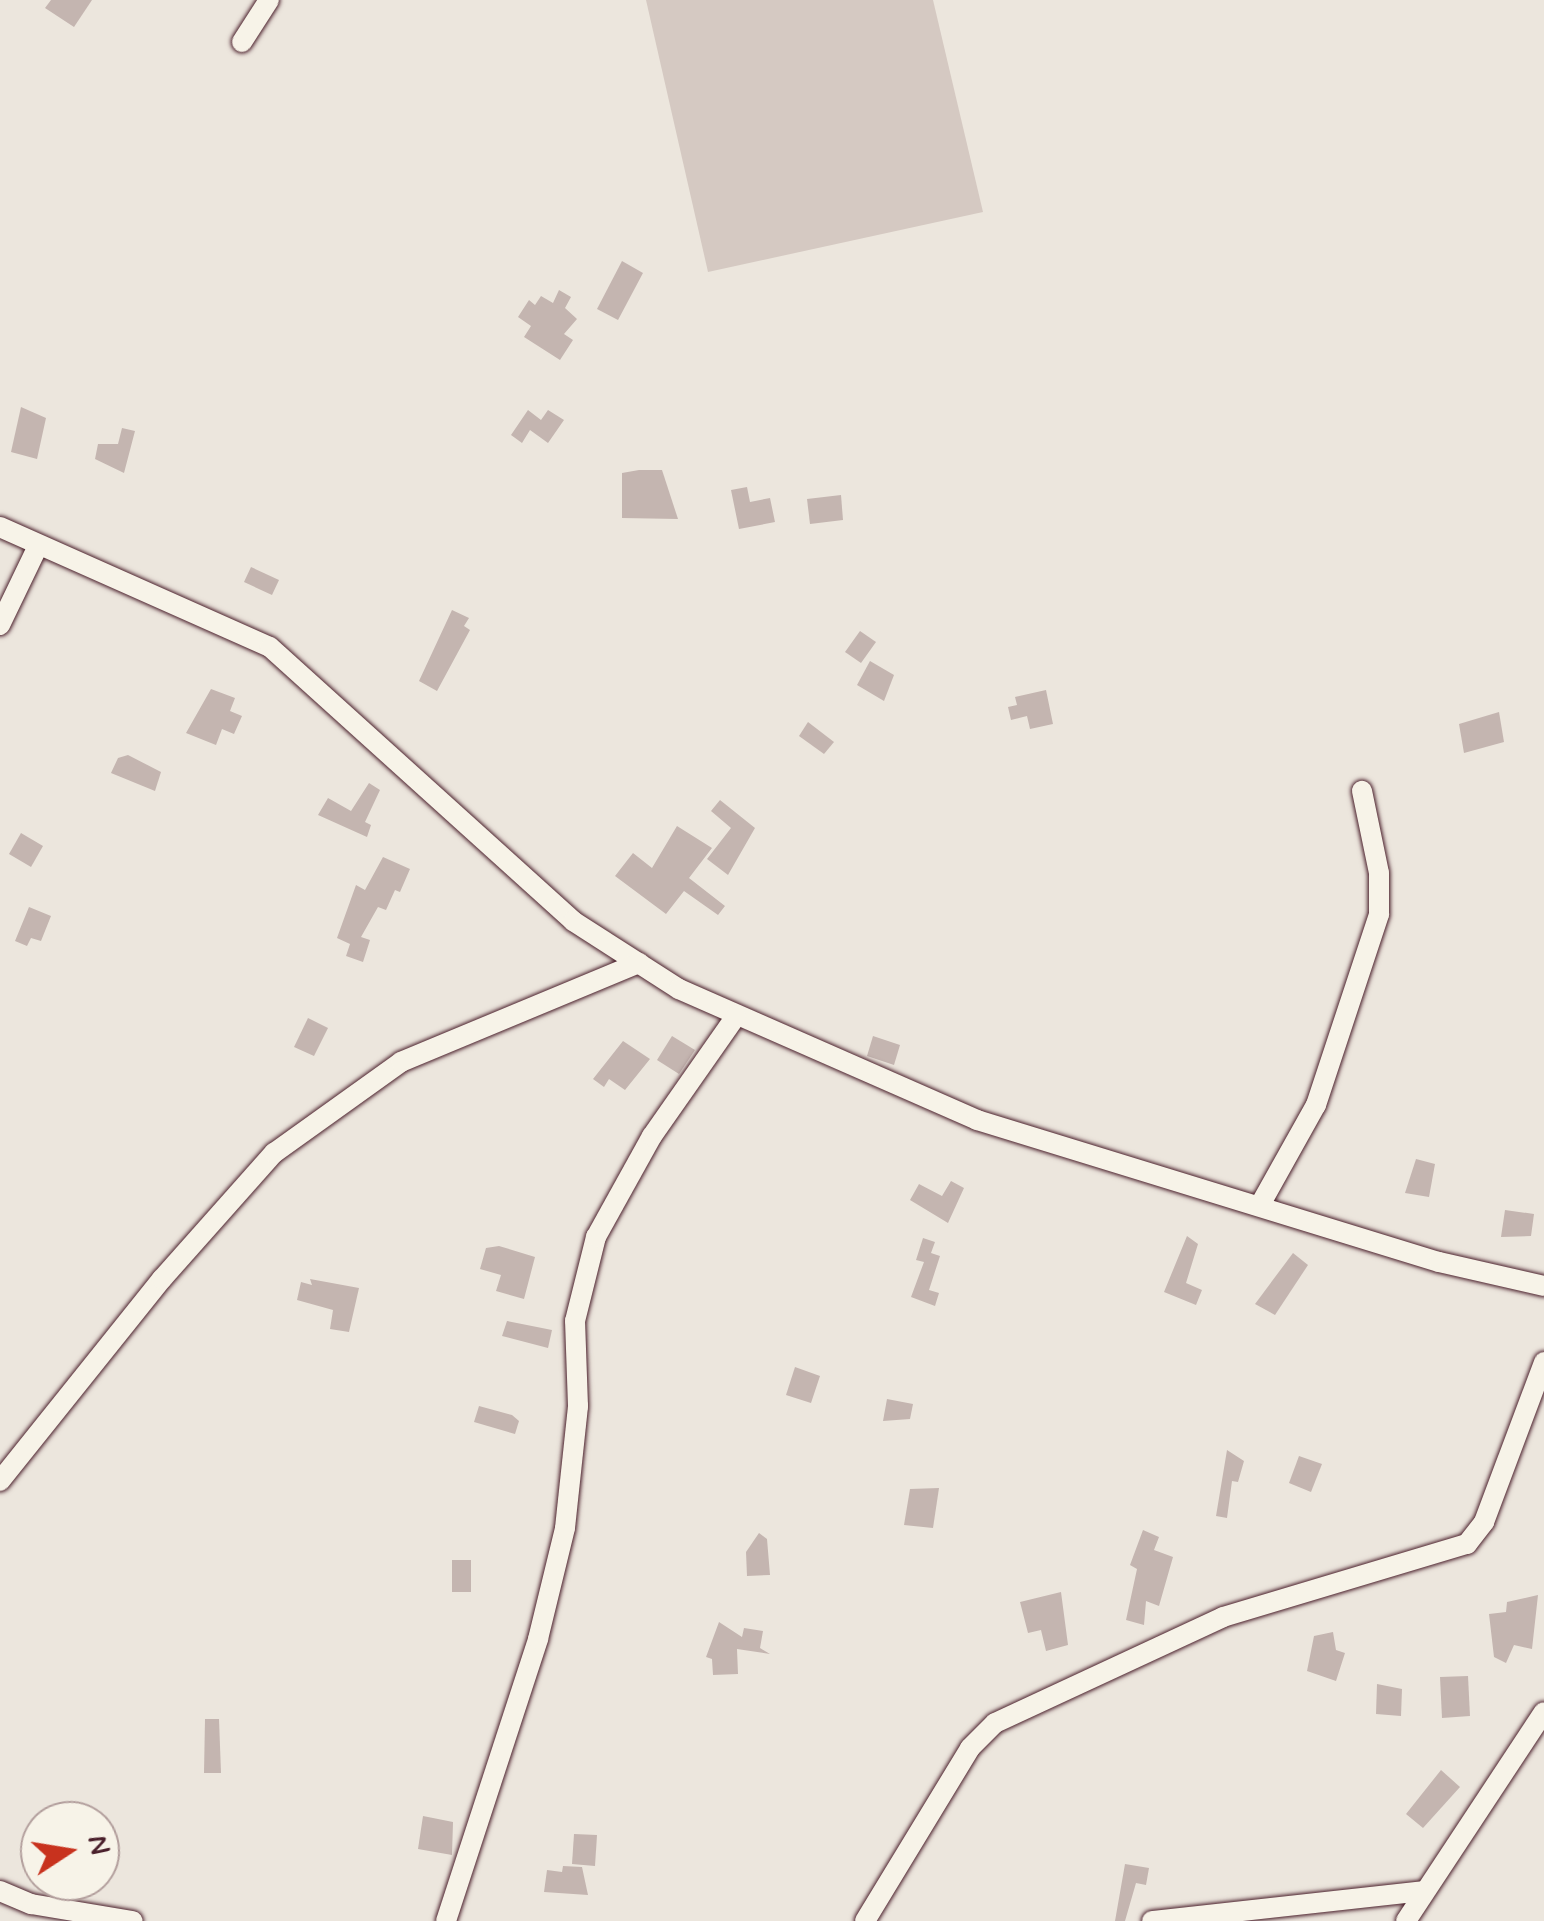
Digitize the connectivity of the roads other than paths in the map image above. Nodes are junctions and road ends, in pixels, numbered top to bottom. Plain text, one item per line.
1 (269, 0) edge
2 (242, 42) dead end
3 (0, 527) edge
4 (38, 546) junction
5 (0, 625) edge
6 (1362, 792) dead end
7 (639, 963) junction
8 (736, 1016) junction
9 (1260, 1205) junction
10 (1544, 1286) edge
11 (1544, 1362) edge
12 (0, 1480) edge
13 (1544, 1712) edge
14 (0, 1891) edge
15 (1424, 1891) junction
16 (134, 1921) edge
17 (446, 1921) edge
18 (865, 1921) edge
19 (1152, 1921) edge
20 (1406, 1921) edge

1 - 2 street
3 - 4 street
4 - 5 street
4 - 7 street
6 - 9 street
7 - 8 street
7 - 12 street
8 - 9 street
8 - 17 street
9 - 10 street
11 - 18 street
13 - 15 street
14 - 16 street
15 - 19 street
15 - 20 street

